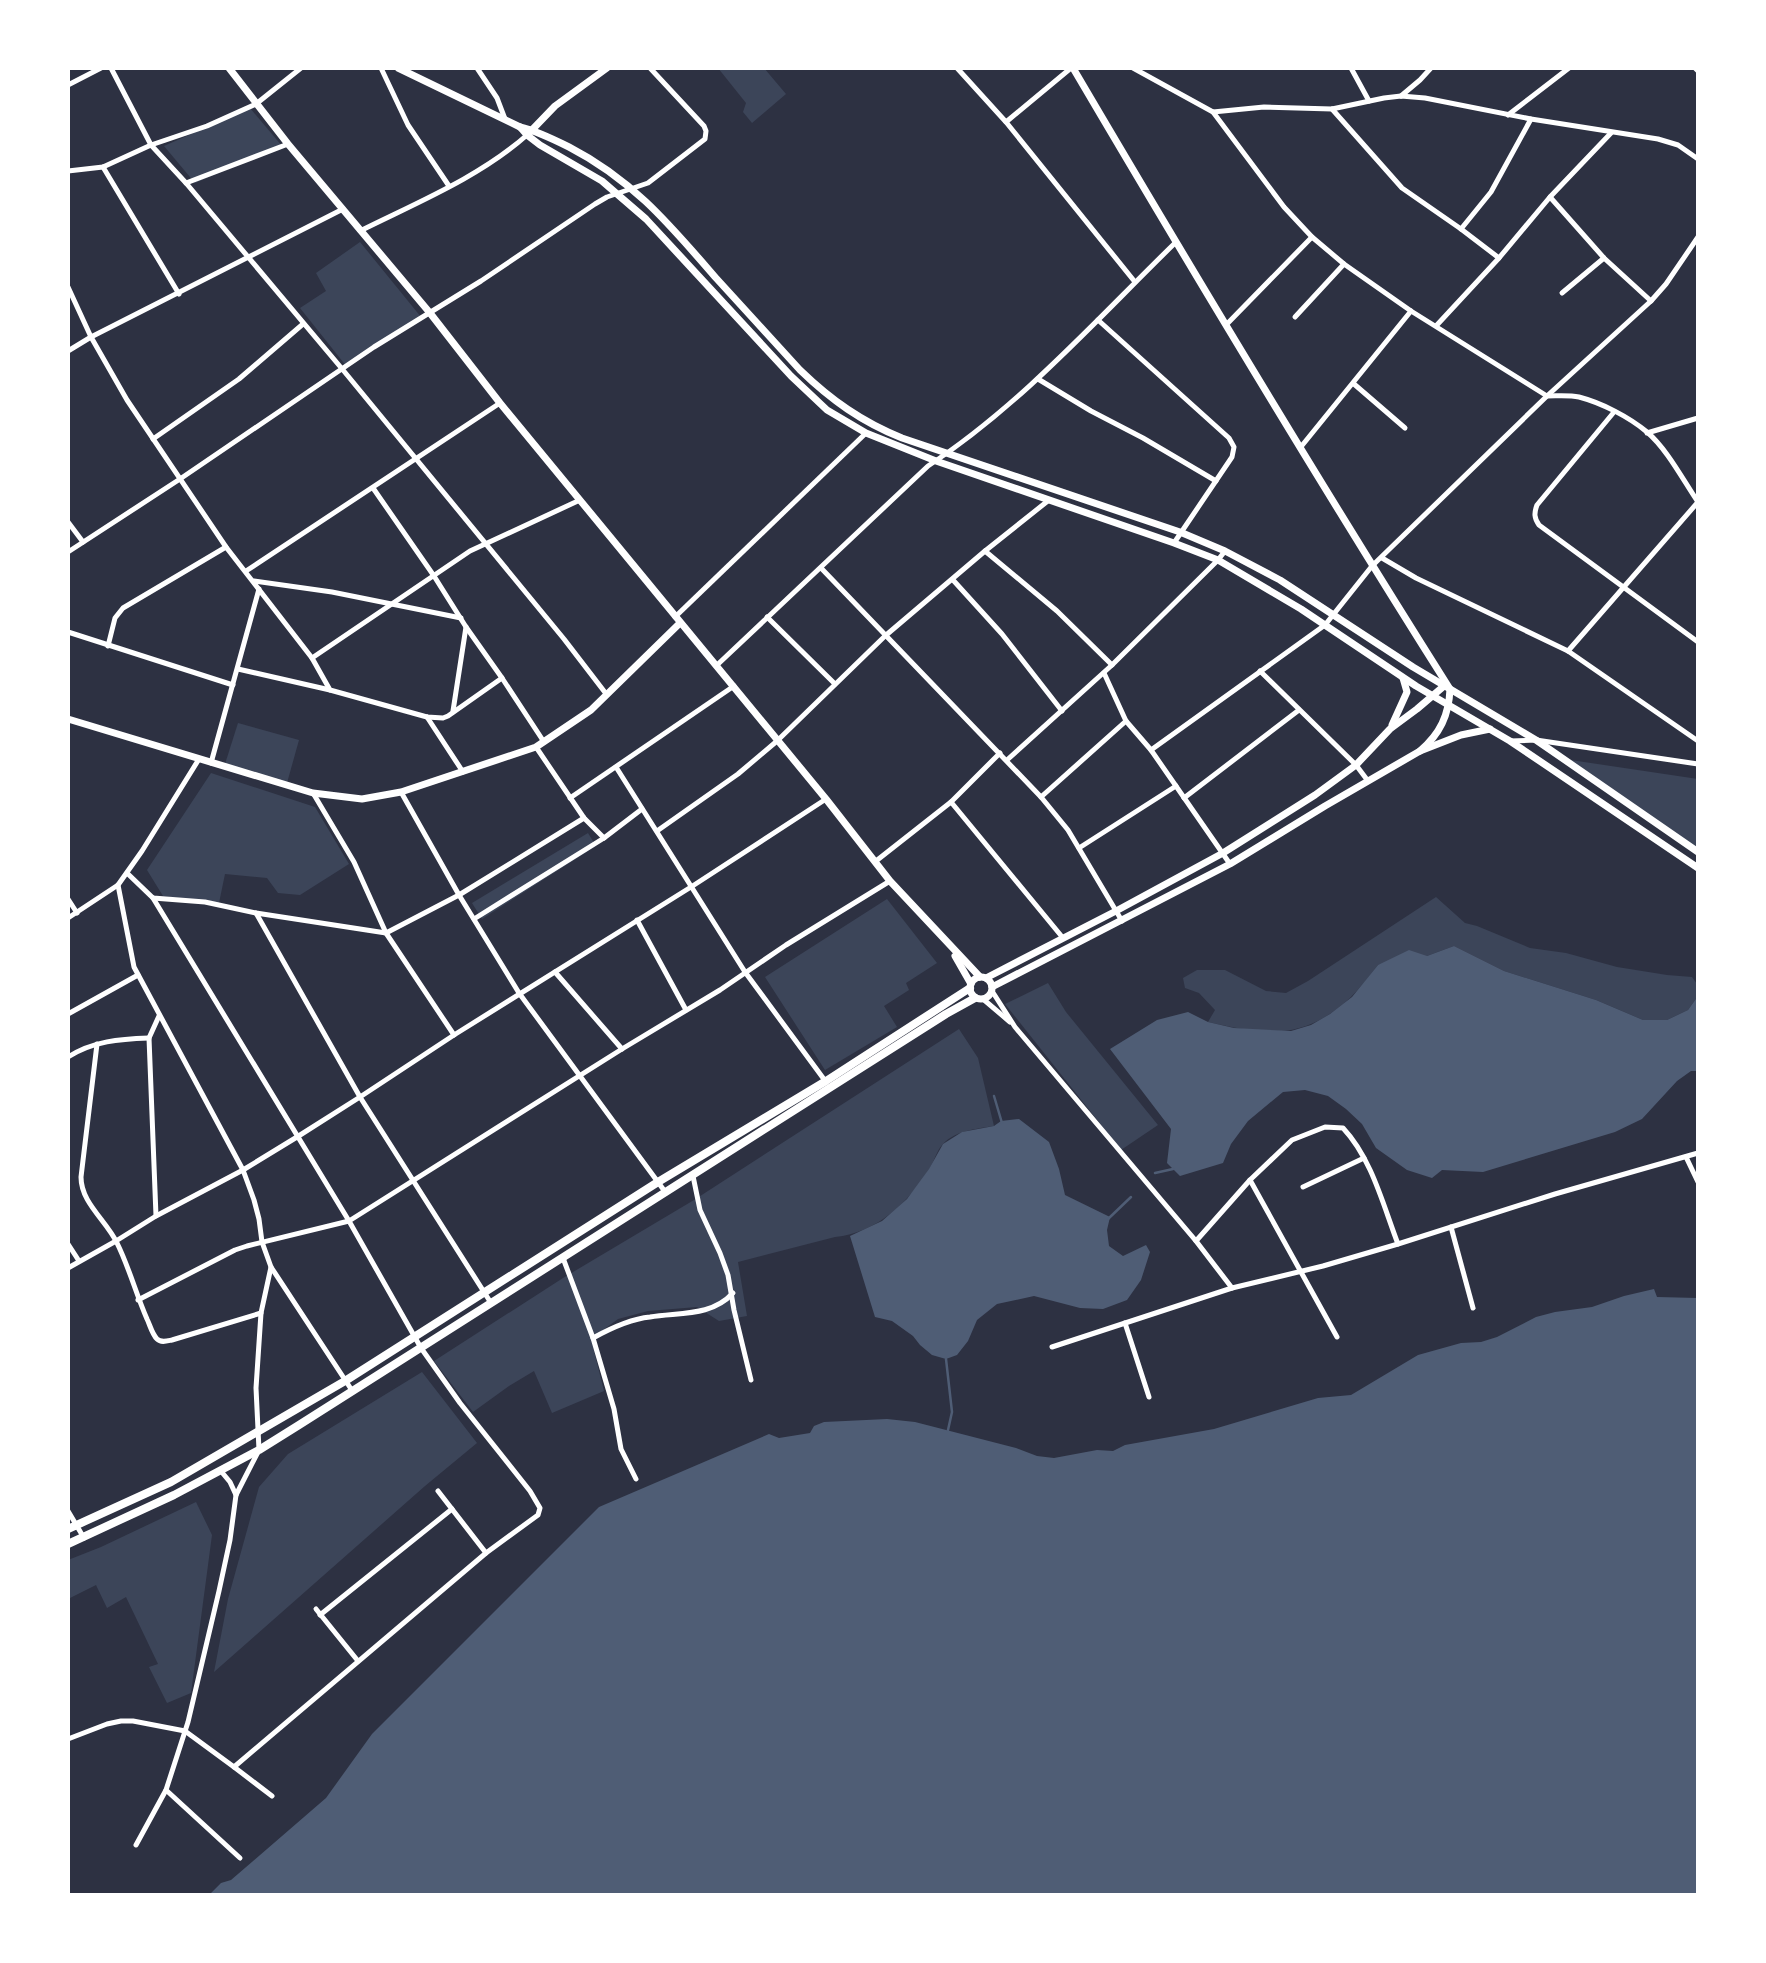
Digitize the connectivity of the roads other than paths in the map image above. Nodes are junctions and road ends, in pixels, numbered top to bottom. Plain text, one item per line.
1 (101, 68) edge
2 (111, 68) edge
3 (229, 68) edge
4 (301, 68) edge
5 (381, 68) edge
6 (398, 68) edge
7 (477, 68) edge
8 (607, 68) edge
9 (650, 68) edge
10 (957, 68) edge
11 (1072, 68) edge
12 (1133, 68) edge
13 (1351, 68) edge
14 (1431, 68) edge
15 (1570, 68) edge
16 (68, 85) edge
17 (1401, 96) junction
18 (1369, 101) junction
19 (256, 104) junction
20 (1332, 108) junction
21 (1213, 112) junction
22 (1508, 115) junction
23 (505, 119) junction
24 (1531, 119) junction
25 (1006, 122) junction
26 (530, 132) junction
27 (1611, 133) junction
28 (288, 144) junction
29 (151, 145) junction
30 (1698, 159) edge
31 (103, 167) junction
32 (68, 170) edge
33 (187, 183) junction
34 (449, 186) junction
35 (632, 188) junction
36 (617, 193) junction
37 (1549, 197) junction
38 (343, 209) junction
39 (1461, 229) junction
40 (360, 231) junction
41 (1312, 237) junction
42 (1698, 237) edge
43 (1175, 243) junction
44 (248, 258) junction
45 (1499, 258) junction
46 (1604, 258) junction
47 (1345, 264) junction
48 (1135, 282) junction
49 (68, 287) edge
50 (1562, 293) dead end
51 (179, 294) junction
52 (1651, 301) junction
53 (1411, 311) junction
54 (430, 313) junction
55 (1296, 317) dead end
56 (1098, 320) junction
57 (303, 324) junction
58 (1226, 325) junction
59 (1436, 326) junction
60 (91, 337) junction
61 (68, 351) edge
62 (342, 370) junction
63 (1038, 379) junction
64 (1354, 384) junction
65 (1547, 396) junction
66 (834, 401) junction
67 (500, 403) junction
68 (827, 410) junction
69 (1614, 412) junction
70 (1698, 418) edge
71 (1405, 428) dead end
72 (866, 433) junction
73 (1647, 433) junction
74 (153, 439) junction
75 (1300, 448) junction
76 (949, 453) junction
77 (415, 459) junction
78 (936, 461) junction
79 (180, 479) junction
80 (1216, 481) junction
81 (373, 488) junction
82 (580, 499) junction
83 (1049, 500) junction
84 (1698, 502) edge
85 (68, 522) edge
86 (1180, 532) junction
87 (83, 542) junction
88 (1174, 543) junction
89 (484, 544) junction
90 (226, 547) junction
91 (69, 551) edge
92 (985, 551) junction
93 (1225, 551) junction
94 (1382, 558) junction
95 (1218, 560) junction
96 (1372, 566) junction
97 (821, 568) junction
98 (246, 570) junction
99 (434, 576) junction
100 (953, 580) junction
101 (254, 581) junction
102 (1625, 587) junction
103 (258, 589) junction
104 (1309, 600) junction
105 (390, 605) junction
106 (1301, 609) junction
107 (1334, 615) junction
108 (767, 617) junction
109 (461, 618) junction
110 (678, 620) junction
111 (1325, 625) junction
112 (466, 627) junction
113 (68, 632) edge
114 (885, 636) junction
115 (1698, 642) edge
116 (108, 646) junction
117 (1568, 651) junction
118 (312, 658) junction
119 (1112, 665) junction
120 (716, 666) junction
121 (238, 669) junction
122 (1260, 671) junction
123 (1104, 673) junction
124 (1403, 677) junction
125 (502, 678) junction
126 (835, 684) junction
127 (233, 685) junction
128 (734, 686) junction
129 (1447, 688) junction
130 (330, 690) junction
131 (607, 695) junction
132 (1433, 696) junction
133 (1450, 705) junction
134 (1299, 710) junction
135 (453, 711) junction
136 (1062, 711) junction
137 (427, 717) junction
138 (68, 719) edge
139 (1126, 721) junction
140 (1698, 727) edge
141 (1390, 729) junction
142 (1490, 729) junction
143 (1691, 735) junction
144 (1536, 740) junction
145 (776, 741) junction
146 (1510, 741) junction
147 (1698, 741) edge
148 (544, 742) junction
149 (536, 747) junction
150 (1151, 750) junction
151 (1420, 751) junction
152 (1000, 753) junction
153 (199, 759) junction
154 (1007, 760) junction
155 (211, 763) junction
156 (1698, 764) edge
157 (1356, 765) junction
158 (616, 767) junction
159 (463, 772) junction
160 (1368, 781) junction
161 (1176, 786) junction
162 (401, 792) junction
163 (313, 793) junction
164 (1041, 797) junction
165 (1184, 798) junction
166 (570, 799) junction
167 (826, 799) junction
168 (951, 802) junction
169 (642, 809) junction
170 (584, 818) junction
171 (657, 831) junction
172 (604, 838) junction
173 (1079, 848) junction
174 (1698, 852) edge
175 (1223, 853) junction
176 (876, 862) junction
177 (1230, 864) junction
178 (1698, 868) edge
179 (127, 873) junction
180 (890, 881) junction
181 (118, 885) junction
182 (691, 887) junction
183 (459, 895) junction
184 (153, 898) junction
185 (68, 899) edge
186 (1116, 911) junction
187 (77, 913) junction
188 (256, 913) junction
189 (68, 918) edge
190 (474, 919) junction
191 (637, 920) junction
192 (1122, 921) junction
193 (386, 933) junction
194 (1063, 938) junction
195 (950, 946) junction
196 (555, 972) junction
197 (745, 972) junction
198 (138, 975) junction
199 (983, 978) junction
200 (971, 986) junction
201 (992, 989) junction
202 (519, 993) junction
203 (979, 998) junction
204 (686, 1010) junction
205 (68, 1014) edge
206 (159, 1016) junction
207 (1015, 1027) junction
208 (454, 1035) junction
209 (149, 1038) junction
210 (896, 1040) junction
211 (97, 1044) junction
212 (622, 1049) junction
213 (68, 1057) edge
214 (579, 1076) junction
215 (828, 1085) junction
216 (360, 1097) junction
217 (298, 1137) junction
218 (1698, 1153) edge
219 (1364, 1157) junction
220 (1686, 1157) junction
221 (243, 1170) junction
222 (693, 1176) junction
223 (1250, 1180) junction
224 (413, 1182) junction
225 (658, 1182) junction
226 (1698, 1182) edge
227 (1304, 1187) dead end
228 (666, 1193) junction
229 (156, 1216) junction
230 (349, 1221) junction
231 (1451, 1227) junction
232 (116, 1241) junction
233 (1196, 1241) junction
234 (262, 1242) junction
235 (68, 1244) edge
236 (1398, 1244) junction
237 (563, 1258) junction
238 (79, 1261) junction
239 (271, 1267) junction
240 (68, 1268) edge
241 (1300, 1270) junction
242 (1232, 1288) junction
243 (483, 1292) junction
244 (733, 1293) junction
245 (138, 1300) junction
246 (492, 1304) junction
247 (1472, 1307) dead end
248 (261, 1313) junction
249 (1125, 1323) junction
250 (415, 1336) junction
251 (1337, 1337) dead end
252 (593, 1338) junction
253 (421, 1348) junction
254 (1052, 1348) dead end
255 (751, 1380) dead end
256 (345, 1381) junction
257 (353, 1392) junction
258 (1149, 1397) dead end
259 (258, 1433) junction
260 (258, 1450) junction
261 (219, 1470) junction
262 (636, 1479) dead end
263 (438, 1491) dead end
264 (236, 1495) junction
265 (452, 1510) junction
266 (68, 1511) edge
267 (72, 1527) edge
268 (84, 1538) junction
269 (68, 1544) edge
270 (486, 1553) junction
271 (316, 1609) dead end
272 (320, 1615) junction
273 (358, 1661) junction
274 (185, 1731) junction
275 (68, 1739) edge
276 (234, 1767) junction
277 (166, 1790) junction
278 (272, 1796) dead end
279 (136, 1845) dead end
280 (240, 1858) dead end

1 - 16 street
2 - 29 street
3 - 19 street
4 - 19 street
5 - 34 street
6 - 23 street
7 - 23 street
8 - 26 street
9 - 35 street
10 - 25 street
11 - 25 street
11 - 43 street
12 - 21 street
13 - 18 street
14 - 17 street
15 - 22 street
17 - 18 street
17 - 22 street
18 - 20 street
19 - 28 street
19 - 29 street
20 - 21 street
20 - 39 street
21 - 41 street
22 - 24 street
23 - 26 street
24 - 27 street
24 - 39 street
25 - 48 street
26 - 34 street
26 - 35 street
26 - 36 street
27 - 30 street
27 - 37 street
28 - 33 street
28 - 38 street
29 - 31 street
29 - 33 street
31 - 32 street
31 - 51 street
33 - 44 street
34 - 40 street
35 - 36 street
35 - 66 street
36 - 54 street
36 - 68 street
37 - 45 street
37 - 46 street
38 - 40 street
38 - 44 street
39 - 45 street
40 - 54 street
41 - 47 street
41 - 58 street
42 - 52 street
43 - 48 street
43 - 58 street
44 - 51 street
44 - 57 street
45 - 59 street
46 - 50 street
46 - 52 street
47 - 53 street
47 - 55 street
48 - 56 street
49 - 60 street
51 - 60 street
52 - 65 street
53 - 59 street
53 - 64 street
54 - 62 street
54 - 67 street
56 - 63 street
56 - 80 street
57 - 62 street
57 - 74 street
58 - 75 street
59 - 65 street
60 - 61 street
60 - 74 street
62 - 77 street
62 - 79 street
63 - 76 street
63 - 80 street
64 - 71 street
64 - 75 street
65 - 69 street
65 - 94 street
66 - 68 street
66 - 76 street
67 - 77 street
67 - 82 street
68 - 72 street
69 - 73 street
69 - 102 street
70 - 73 street
72 - 78 street
72 - 110 street
73 - 84 street
74 - 79 street
75 - 96 street
76 - 78 street
76 - 86 street
77 - 81 street
77 - 89 street
78 - 83 street
78 - 97 street
79 - 87 street
79 - 90 street
80 - 86 street
81 - 98 street
81 - 99 street
82 - 89 street
82 - 110 street
83 - 88 street
83 - 92 street
84 - 102 street
85 - 87 street
86 - 88 street
86 - 93 street
87 - 91 street
88 - 95 street
89 - 99 street
89 - 131 street
90 - 98 street
90 - 116 street
92 - 100 street
92 - 119 street
93 - 95 street
93 - 104 street
94 - 96 street
94 - 117 street
95 - 106 street
95 - 119 street
96 - 107 street
96 - 129 street
97 - 108 street
97 - 114 street
98 - 101 street
99 - 105 street
99 - 109 street
100 - 114 street
100 - 136 street
101 - 103 street
101 - 105 street
102 - 115 street
102 - 117 street
103 - 118 street
103 - 121 street
104 - 106 street
104 - 107 street
105 - 109 street
105 - 118 street
106 - 111 street
107 - 111 street
107 - 129 street
108 - 120 street
108 - 126 street
109 - 112 street
110 - 120 street
110 - 131 street
111 - 122 street
111 - 124 street
112 - 125 street
112 - 135 street
113 - 116 street
114 - 126 street
114 - 152 street
116 - 127 street
117 - 143 street
118 - 130 street
119 - 123 street
120 - 128 street
121 - 127 street
121 - 130 street
122 - 134 street
122 - 150 street
123 - 136 street
123 - 139 street
124 - 132 street
124 - 141 street
125 - 135 street
125 - 148 street
126 - 145 street
127 - 155 street
128 - 145 street
128 - 158 street
129 - 132 street
129 - 133 street
129 - 144 street
130 - 137 street
131 - 148 street
132 - 133 street
132 - 141 street
133 - 142 street
133 - 151 street
134 - 157 street
134 - 165 street
135 - 137 street
136 - 154 street
137 - 159 street
138 - 153 street
139 - 150 street
139 - 164 street
140 - 143 street
141 - 157 street
142 - 146 street
142 - 151 street
143 - 147 street
144 - 146 street
144 - 156 street
144 - 174 street
145 - 167 street
145 - 171 street
146 - 178 street
148 - 149 street
149 - 159 street
149 - 166 street
150 - 161 street
151 - 160 street
152 - 154 street
152 - 168 street
153 - 155 street
153 - 179 street
154 - 164 street
155 - 163 street
157 - 160 street
157 - 175 street
158 - 166 street
158 - 169 street
159 - 162 street
160 - 177 street
161 - 165 street
161 - 173 street
162 - 163 street
162 - 183 street
163 - 193 street
164 - 173 street
165 - 175 street
166 - 170 street
167 - 176 street
167 - 182 street
168 - 176 street
168 - 194 street
169 - 171 street
169 - 172 street
170 - 172 street
170 - 183 street
171 - 182 street
172 - 190 street
173 - 186 street
175 - 177 street
175 - 186 street
176 - 180 street
177 - 192 street
179 - 181 street
179 - 184 street
180 - 195 street
180 - 197 street
181 - 187 street
181 - 198 street
182 - 191 street
182 - 197 street
183 - 190 street
183 - 193 street
184 - 188 street
184 - 217 street
185 - 187 street
186 - 192 street
186 - 194 street
187 - 189 street
188 - 193 street
188 - 216 street
190 - 202 street
191 - 196 street
191 - 204 street
192 - 201 street
193 - 208 street
194 - 199 street
195 - 199 street
195 - 200 street
196 - 202 street
196 - 212 street
197 - 204 street
197 - 215 street
198 - 205 street
198 - 206 street
199 - 200 street
199 - 201 street
200 - 203 street
200 - 210 main road
201 - 203 street
201 - 207 street
202 - 208 street
202 - 214 street
203 - 207 street
203 - 210 main road
204 - 212 street
206 - 209 street
206 - 221 street
207 - 233 street
208 - 216 street
209 - 211 street
209 - 229 street
210 - 215 main road
211 - 213 street
211 - 232 street
212 - 214 street
214 - 224 street
214 - 225 street
215 - 222 main road
215 - 225 main road
216 - 217 street
216 - 224 street
217 - 221 street
217 - 230 street
218 - 220 street
219 - 223 street
219 - 227 street
219 - 236 street
220 - 226 street
220 - 231 street
221 - 229 street
221 - 234 street
222 - 228 main road
222 - 244 street
223 - 233 street
223 - 241 street
224 - 230 street
224 - 243 street
225 - 228 street
225 - 243 main road
228 - 237 main road
229 - 232 street
230 - 234 street
230 - 250 street
231 - 236 street
231 - 247 street
232 - 238 street
232 - 245 street
233 - 242 street
234 - 239 street
234 - 245 street
235 - 238 street
236 - 241 street
237 - 246 main road
237 - 252 street
238 - 240 street
239 - 248 street
239 - 256 street
241 - 242 street
241 - 251 street
242 - 249 street
243 - 246 street
243 - 250 main road
244 - 252 street
244 - 255 street
245 - 248 street
246 - 253 main road
248 - 259 street
249 - 254 street
249 - 258 street
250 - 253 street
250 - 256 main road
252 - 262 street
253 - 257 main road
253 - 270 street
256 - 257 street
256 - 259 main road
257 - 260 main road
259 - 260 street
259 - 267 main road
260 - 261 main road
260 - 264 street
261 - 264 street
261 - 268 main road
263 - 265 street
264 - 274 street
265 - 270 street
265 - 272 street
266 - 267 street
267 - 268 street
268 - 269 main road
270 - 273 street
271 - 272 street
272 - 273 street
273 - 276 street
274 - 275 street
274 - 276 street
274 - 277 street
276 - 278 street
277 - 279 street
277 - 280 street

